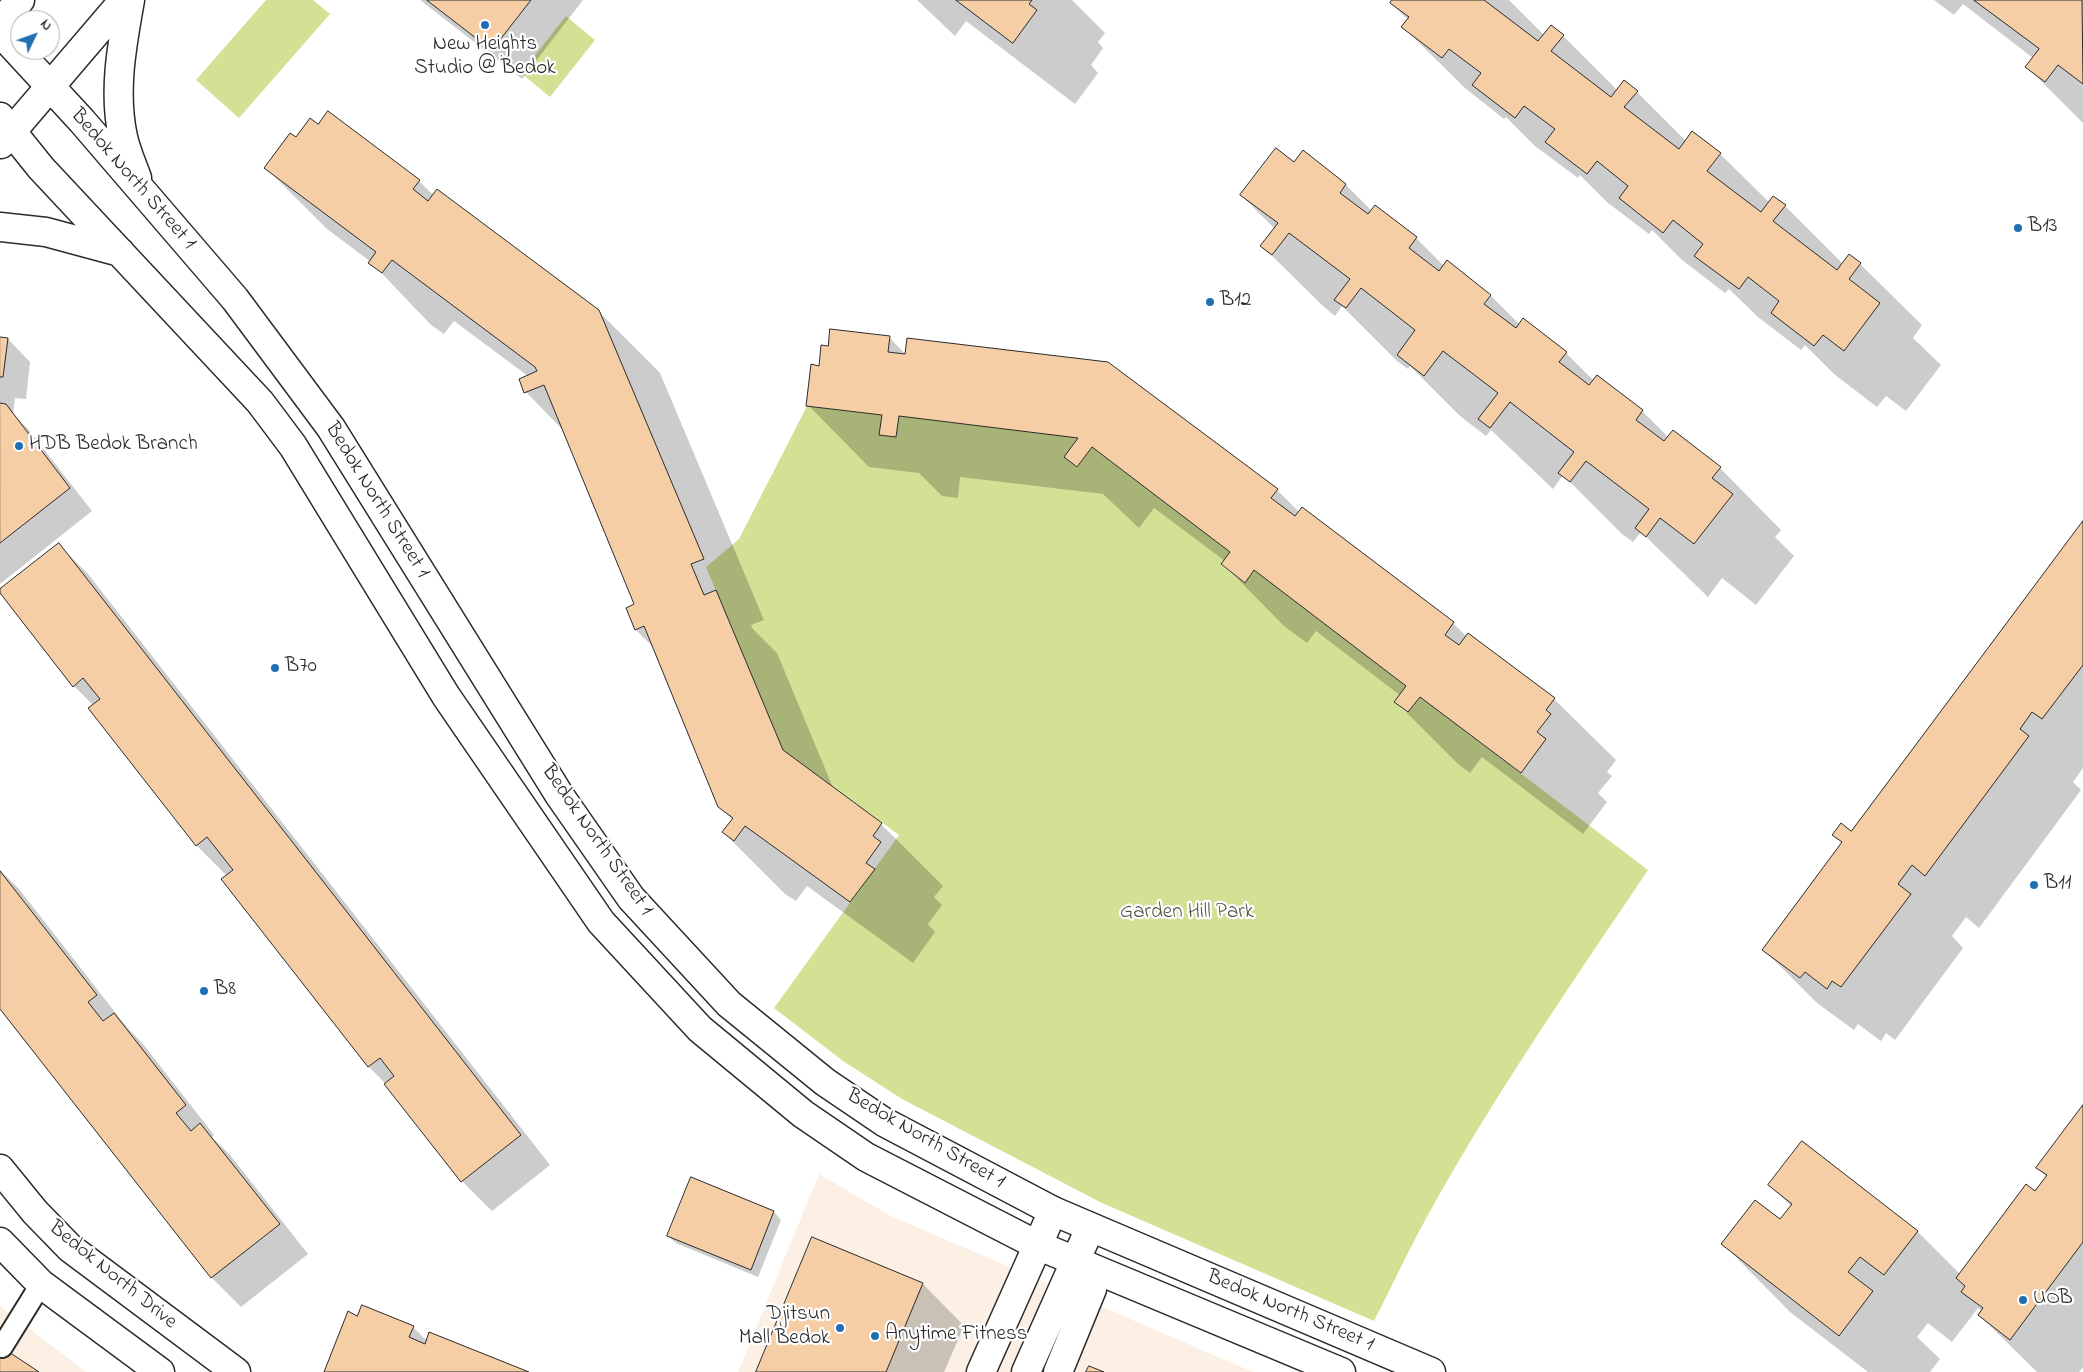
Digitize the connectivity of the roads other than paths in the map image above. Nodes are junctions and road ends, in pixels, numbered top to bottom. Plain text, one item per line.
1 (20, 0) edge
2 (124, 0) edge
3 (130, 0) edge
4 (0, 23) edge
5 (0, 32) edge
6 (50, 86) junction
7 (4, 131) edge
8 (140, 189) junction
9 (0, 227) edge
10 (120, 252) junction
11 (0, 1169) edge
12 (1052, 1211) junction
13 (1090, 1228) junction
14 (0, 1242) edge
15 (1037, 1245) junction
16 (1075, 1262) junction
17 (41, 1284) junction
18 (1092, 1289) dead end
19 (2, 1348) dead end
20 (160, 1372) edge
21 (236, 1372) edge
22 (981, 1372) edge
23 (1026, 1372) edge
24 (1058, 1372) edge
25 (1341, 1372) edge
26 (1431, 1372) edge

1 - 4 street
2 - 6 street
3 - 8 street
5 - 6 street, Bedok North Street 1
6 - 7 street
6 - 8 street, Bedok North Street 1
7 - 10 street, Bedok North Street 1
8 - 12 street, Bedok North Street 1
9 - 10 street
10 - 15 street, Bedok North Street 1
11 - 21 street, Bedok North Drive
12 - 13 street, Bedok North Street 1
12 - 15 street
13 - 16 street
13 - 26 street, Bedok North Street 1
14 - 17 street
15 - 16 street, Bedok North Street 1
15 - 22 street
16 - 23 street
16 - 25 street, Bedok North Street 1
17 - 19 lane
17 - 20 street
18 - 24 street

